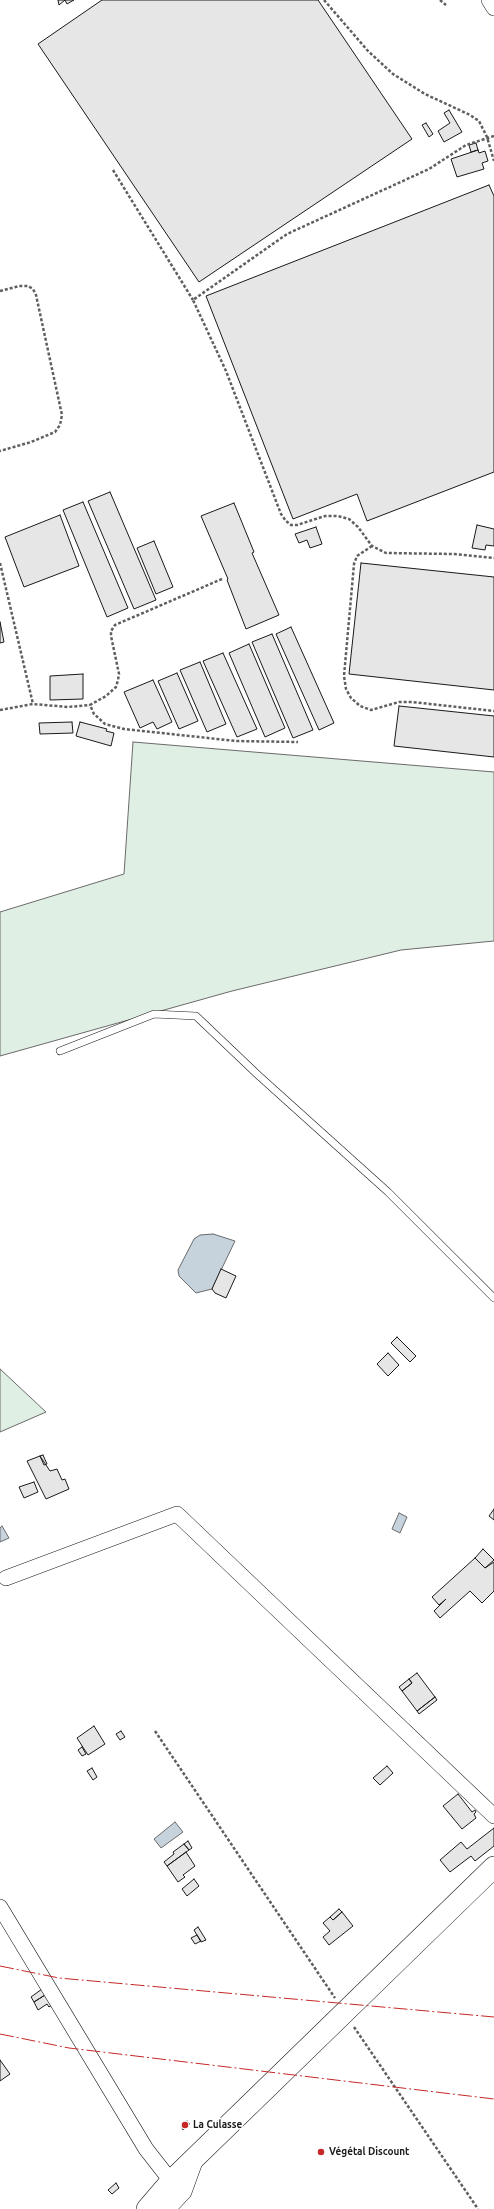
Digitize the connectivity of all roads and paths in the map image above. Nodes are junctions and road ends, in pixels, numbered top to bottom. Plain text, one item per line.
1 (324, 0) edge
2 (440, 0) edge
3 (489, 0) edge
4 (446, 5) dead end
5 (494, 8) edge
6 (494, 136) edge
7 (488, 137) junction
8 (494, 161) edge
9 (113, 170) dead end
10 (0, 291) edge
11 (192, 300) junction
12 (0, 451) edge
13 (372, 546) junction
14 (494, 558) edge
15 (0, 563) edge
16 (222, 579) dead end
17 (32, 704) junction
18 (90, 705) junction
19 (0, 710) edge
20 (494, 711) edge
21 (298, 742) dead end
22 (60, 1052) dead end
23 (494, 1298) edge
24 (6, 1578) dead end
25 (155, 1731) dead end
26 (494, 1816) edge
27 (494, 1867) edge
28 (0, 1907) edge
29 (345, 2013) junction
30 (196, 2158) junction
31 (171, 2181) junction
32 (131, 2209) edge
33 (146, 2209) edge
34 (168, 2209) edge
35 (478, 2209) edge

1 - 7 path
2 - 4 path
3 - 5 street
6 - 7 path
7 - 8 path
7 - 11 path
9 - 11 path
10 - 12 path
11 - 13 path
13 - 14 path
13 - 20 path
15 - 17 path
16 - 18 path
17 - 18 path
17 - 19 path
18 - 21 path
22 - 23 lane
24 - 26 street
25 - 29 path
27 - 29 main road
28 - 31 street
29 - 30 main road
29 - 35 path
30 - 31 main road
30 - 34 street
31 - 32 main road
31 - 33 main road

